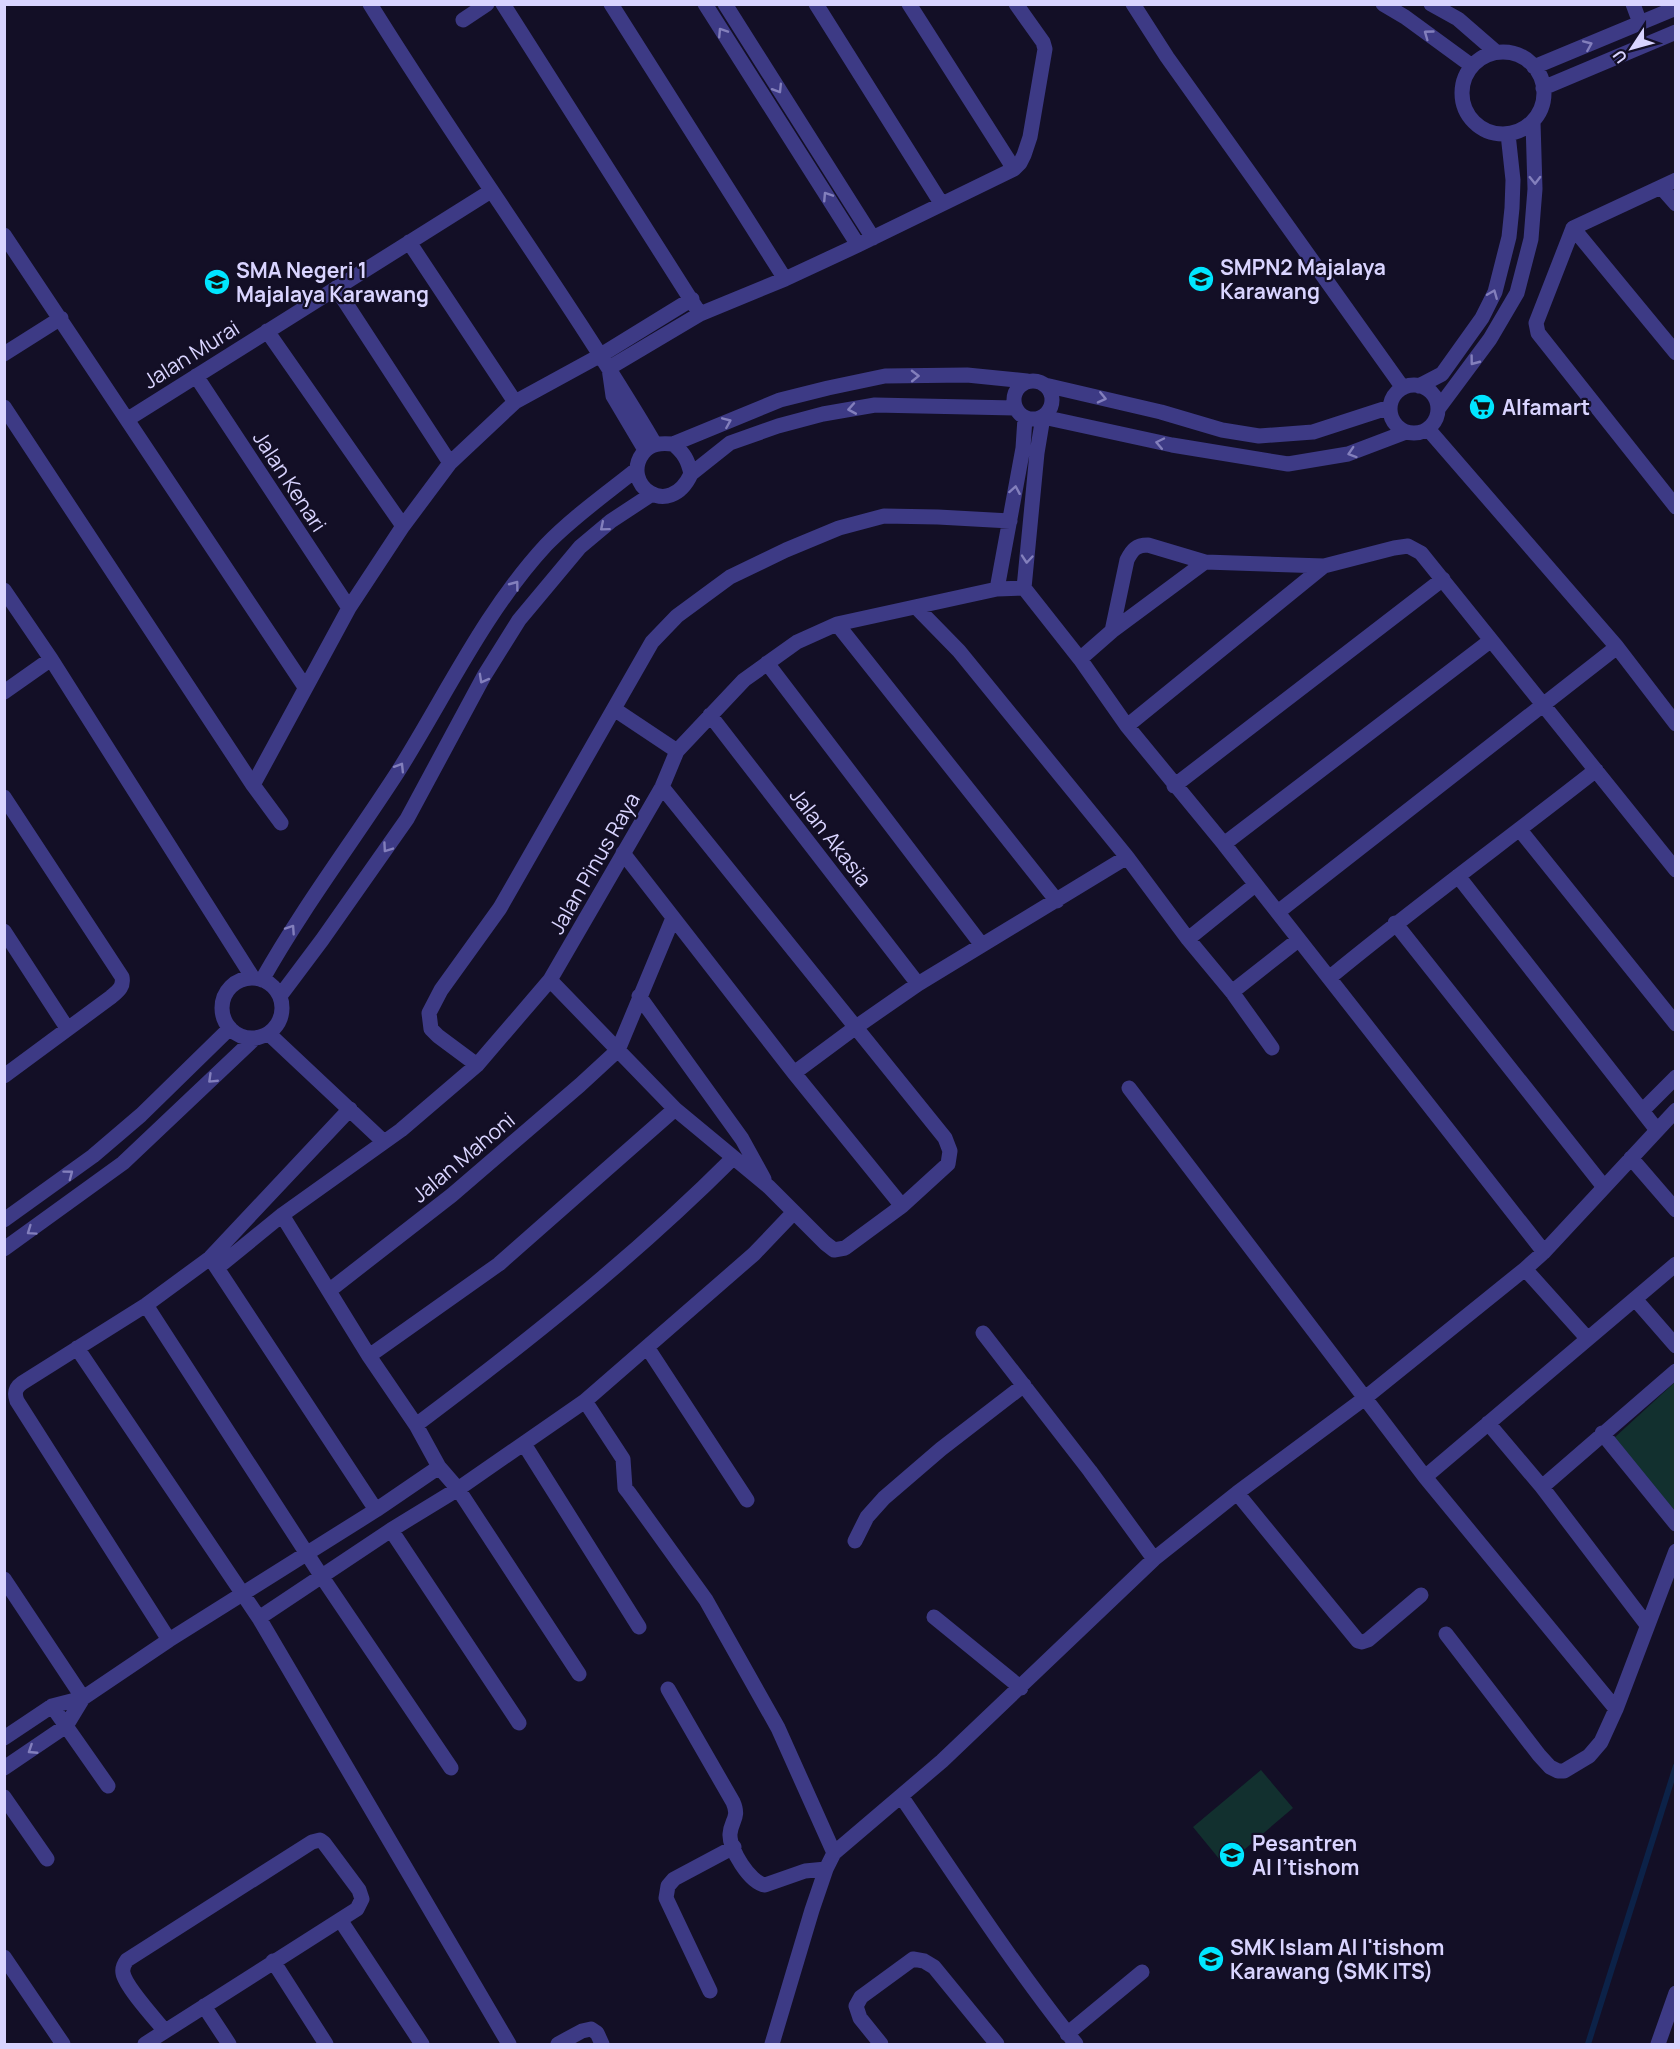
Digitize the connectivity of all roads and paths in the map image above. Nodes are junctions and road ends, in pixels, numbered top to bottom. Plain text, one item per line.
1 (370, 4) edge
2 (487, 4) edge
3 (503, 4) edge
4 (611, 4) edge
5 (705, 4) edge
6 (725, 4) edge
7 (816, 4) edge
8 (909, 4) edge
9 (1016, 4) edge
10 (1133, 4) edge
11 (1383, 4) edge
12 (1431, 4) edge
13 (1633, 4) edge
14 (1676, 8) edge
15 (464, 20) dead end
16 (1640, 23) junction
17 (1676, 32) edge
18 (1496, 52) junction
19 (1472, 66) junction
20 (1534, 67) junction
21 (1543, 88) junction
22 (1533, 122) junction
23 (1508, 134) junction
24 (1014, 169) junction
25 (1668, 183) edge
26 (491, 191) junction
27 (941, 203) junction
28 (1676, 204) edge
29 (1573, 228) junction
30 (873, 238) junction
31 (409, 242) junction
32 (7, 244) edge
33 (858, 245) junction
34 (785, 279) junction
35 (336, 288) junction
36 (692, 299) junction
37 (700, 314) junction
38 (61, 318) junction
39 (267, 331) junction
40 (1676, 353) edge
41 (4, 354) edge
42 (605, 361) junction
43 (196, 376) junction
44 (1027, 381) junction
45 (1045, 385) junction
46 (1419, 386) junction
47 (1403, 388) junction
48 (515, 402) junction
49 (4, 407) edge
50 (1390, 407) junction
51 (1438, 408) junction
52 (1020, 413) junction
53 (1043, 417) junction
54 (128, 419) junction
55 (1428, 429) junction
56 (1406, 432) junction
57 (673, 444) junction
58 (650, 447) junction
59 (450, 463) junction
60 (637, 469) junction
61 (691, 474) junction
62 (652, 494) junction
63 (1676, 507) edge
64 (1010, 521) junction
65 (403, 526) junction
66 (1205, 562) junction
67 (1324, 566) junction
68 (1443, 579) junction
69 (1024, 588) junction
70 (997, 589) junction
71 (4, 590) edge
72 (499, 607) junction
73 (916, 607) junction
74 (349, 608) junction
75 (519, 620) junction
76 (837, 624) junction
77 (1112, 631) junction
78 (1490, 641) junction
79 (1617, 647) junction
80 (51, 659) junction
81 (1080, 659) junction
82 (767, 663) junction
83 (305, 687) junction
84 (4, 692) edge
85 (1542, 705) junction
86 (614, 709) junction
87 (710, 715) junction
88 (1676, 724) edge
89 (1126, 726) junction
90 (677, 751) junction
91 (1596, 770) junction
92 (253, 785) junction
93 (1174, 786) junction
94 (662, 787) junction
95 (4, 797) edge
96 (281, 823) dead end
97 (1520, 830) junction
98 (1224, 844) junction
99 (624, 853) junction
100 (1127, 857) junction
101 (1676, 870) edge
102 (1458, 876) junction
103 (1255, 885) junction
104 (1057, 901) junction
105 (1278, 912) junction
106 (673, 918) junction
107 (1395, 923) junction
108 (4, 931) edge
109 (1188, 939) junction
110 (1298, 940) junction
111 (981, 944) junction
112 (1329, 978) junction
113 (257, 979) junction
114 (550, 980) junction
115 (918, 984) junction
116 (1232, 992) junction
117 (280, 996) junction
118 (639, 996) junction
119 (1676, 1024) edge
120 (856, 1027) junction
121 (68, 1028) junction
122 (230, 1028) junction
123 (261, 1036) junction
124 (1272, 1048) dead end
125 (618, 1050) junction
126 (477, 1065) junction
127 (795, 1073) junction
128 (4, 1076) edge
129 (1676, 1077) edge
130 (170, 1087) junction
131 (1129, 1088) dead end
132 (187, 1104) junction
133 (350, 1109) junction
134 (675, 1109) junction
135 (1676, 1110) edge
136 (1642, 1111) junction
137 (1657, 1130) junction
138 (384, 1142) junction
139 (93, 1156) junction
140 (733, 1158) junction
141 (1631, 1158) junction
142 (105, 1175) junction
143 (769, 1187) junction
144 (1604, 1187) junction
145 (42, 1194) junction
146 (903, 1206) junction
147 (1676, 1210) edge
148 (794, 1212) junction
149 (55, 1213) junction
150 (282, 1215) junction
151 (4, 1220) edge
152 (4, 1249) edge
153 (1544, 1252) junction
154 (214, 1263) junction
155 (1676, 1264) edge
156 (1525, 1269) junction
157 (330, 1290) junction
158 (1635, 1299) junction
159 (146, 1305) junction
160 (983, 1333) dead end
161 (1587, 1338) junction
162 (1676, 1346) edge
163 (647, 1347) junction
164 (76, 1348) junction
165 (369, 1356) junction
166 (1676, 1371) edge
167 (1024, 1385) junction
168 (1365, 1398) junction
169 (585, 1401) junction
170 (1488, 1423) junction
171 (416, 1425) junction
172 (1602, 1433) junction
173 (524, 1444) junction
174 (439, 1467) junction
175 (1425, 1477) junction
176 (1542, 1487) junction
177 (458, 1489) junction
178 (1237, 1493) junction
179 (747, 1500) dead end
180 (376, 1510) junction
181 (1676, 1524) edge
182 (391, 1530) junction
183 (855, 1541) dead end
184 (1676, 1551) edge
185 (307, 1552) junction
186 (1154, 1559) junction
187 (322, 1577) junction
188 (4, 1579) edge
189 (1422, 1594) dead end
190 (243, 1595) junction
191 (934, 1617) dead end
192 (259, 1618) junction
193 (1647, 1625) junction
194 (639, 1628) dead end
195 (1446, 1635) dead end
196 (169, 1640) junction
197 (579, 1674) dead end
198 (1021, 1688) junction
199 (668, 1689) dead end
200 (83, 1698) junction
201 (52, 1706) junction
202 (1616, 1709) junction
203 (519, 1722) dead end
204 (66, 1725) junction
205 (4, 1738) edge
206 (4, 1768) edge
207 (451, 1768) dead end
208 (108, 1786) dead end
209 (901, 1796) junction
210 (4, 1797) edge
211 (734, 1847) junction
212 (834, 1853) junction
213 (48, 1860) dead end
214 (826, 1869) junction
215 (340, 1921) junction
216 (4, 1957) edge
217 (273, 1961) junction
218 (1142, 1972) dead end
219 (710, 1991) dead end
220 (1676, 1993) edge
221 (204, 2006) junction
222 (165, 2031) junction
223 (1072, 2039) edge
224 (63, 2044) edge
225 (145, 2044) edge
226 (229, 2044) edge
227 (326, 2044) edge
228 (422, 2044) edge
229 (509, 2044) edge
230 (558, 2044) edge
231 (602, 2044) edge
232 (772, 2044) edge
233 (881, 2044) edge
234 (996, 2044) edge
235 (1661, 2044) edge

1 - 26 street
2 - 15 street
3 - 36 street
4 - 34 street
33 -> 5 street
6 -> 30 street
7 - 27 street
8 - 24 street
9 - 24 street
10 - 47 street
19 -> 11 street
12 - 18 street
13 - 16 street
14 - 16 street
20 -> 16 street
17 - 21 street
18 - 19 street
18 - 20 street
19 - 23 street
20 - 21 street
21 - 22 street
22 - 23 street
22 -> 51 street
46 -> 23 street
24 - 27 street
25 - 28 street
25 - 29 street
26 - 31 street, Jalan Murai
26 - 42 street
27 - 30 street
29 - 40 street
29 - 63 street
30 - 33 street
31 - 35 street, Jalan Murai
31 - 48 street
32 - 38 street
33 - 34 street
34 - 37 street
35 - 39 street, Jalan Murai
35 - 59 street
36 - 37 street
36 - 42 street
37 - 42 street
38 - 41 street
38 - 54 street
39 - 43 street, Jalan Murai
39 - 65 street
42 - 48 street
42 - 58 street
43 - 54 street, Jalan Murai
43 - 74 street, Jalan Kenari
44 - 45 street
44 - 52 street
57 -> 44 street
45 -> 50 street
45 - 53 street
46 - 47 street
46 - 51 street
47 - 50 street
48 - 59 street
49 - 92 street
50 - 56 street
51 - 55 street
52 - 53 street
52 -> 61 street
64 -> 52 street
56 -> 53 street
53 -> 69 street
54 - 83 street
55 - 56 street
55 - 79 street
57 - 58 street
57 - 61 street
58 - 60 street
59 - 65 street
60 - 62 street
72 -> 60 street
61 - 62 street
62 -> 75 street
64 - 70 street
64 - 86 street
65 - 74 street
66 - 67 street
66 - 77 street
66 - 77 street
67 - 68 street
67 - 89 street
68 - 78 street
68 - 93 street
69 - 70 street, Jalan Pinus Raya
69 - 81 street
70 - 73 street, Jalan Pinus Raya
71 - 80 street
72 - 75 street
113 -> 72 street
73 - 76 street, Jalan Pinus Raya
73 - 100 street
74 - 83 street
75 -> 117 street
76 - 82 street, Jalan Pinus Raya
76 - 104 street
77 - 81 street
78 - 85 street
78 - 98 street
79 - 85 street
79 - 88 street
80 - 84 street
80 - 113 street
81 - 89 street
82 - 87 street, Jalan Pinus Raya
82 - 111 street
83 - 92 street
85 - 91 street
85 - 105 street
86 - 90 street
86 - 126 street
87 - 90 street, Jalan Pinus Raya
87 - 115 street, Jalan Akasia
89 - 93 street
90 - 94 street, Jalan Pinus Raya
91 - 97 street
91 - 101 street
92 - 96 street
93 - 98 street
94 - 99 street, Jalan Pinus Raya
94 - 120 street
95 - 121 street
97 - 102 street
97 - 119 street
98 - 103 street
99 - 106 street
99 - 114 street, Jalan Pinus Raya
100 - 104 street
100 - 109 street
102 - 107 street
102 - 136 street
103 - 105 street
103 - 109 street
104 - 111 street
105 - 110 street
106 - 118 street
106 - 127 street
107 - 112 street
107 - 144 street
108 - 121 street
109 - 116 street
110 - 112 street
110 - 116 street
111 - 115 street
112 - 153 street
113 - 117 street
113 - 122 street
114 - 125 street
114 - 126 street, Jalan Pinus Raya
115 - 120 street
116 - 124 street
117 - 123 street
118 - 125 street
118 - 143 street
120 - 127 street
120 - 146 street
121 - 128 street
122 - 123 street
122 - 130 street
123 -> 132 street
123 - 133 street
125 - 134 street
125 - 157 street, Jalan Mahoni
126 - 138 street, Jalan Pinus Raya
127 - 146 street
129 - 136 street
130 - 132 street
130 - 139 street
131 - 168 street
132 - 142 street
133 - 138 street
133 - 154 street
134 - 140 street
134 - 165 street
135 - 137 street
136 - 137 street
137 - 141 street
138 - 150 street, Jalan Pinus Raya
139 - 142 street
145 -> 139 street
140 - 143 street
140 - 171 street
141 - 144 street
141 - 147 street
142 - 149 street
143 - 148 street
144 - 153 street
145 - 149 street
145 - 151 street
146 - 148 street
148 - 163 street
149 -> 152 street
150 - 154 street, Jalan Pinus Raya
150 - 157 street
153 - 156 street
154 - 159 street
154 - 180 street
155 - 158 street
156 - 161 street
156 - 168 street
157 - 165 street
158 - 161 street
158 - 162 street
159 - 164 street
159 - 185 street
160 - 167 street
161 - 170 street
163 - 169 street
163 - 179 street
164 - 190 street
164 - 196 street
165 - 171 street
166 - 172 street
167 - 183 street
167 - 186 street
168 - 175 street
168 - 178 street
169 - 173 street
169 - 212 street
170 - 175 street
170 - 176 street
171 - 174 street
172 - 176 street
172 - 181 street
173 - 177 street
173 - 194 street
174 - 177 street
174 - 180 street
175 - 202 street
176 - 193 street
177 - 182 street
177 - 197 street
178 - 186 street
178 - 189 street
180 - 185 street
182 - 187 street
182 - 203 street
184 - 193 street
185 - 187 street
185 - 190 street
186 - 198 street
187 - 192 street
187 - 207 street
188 - 200 street
190 - 192 street
190 - 196 street
191 - 198 street
192 - 229 street
193 - 202 street
195 - 202 street
196 - 200 street
198 - 209 street
199 - 211 street
200 - 201 street
200 - 204 street
201 - 204 street
201 - 205 street
204 -> 206 street
204 - 208 street
209 - 212 street
209 - 223 street
210 - 213 street
211 - 214 street
211 - 219 street
212 - 214 street
214 - 232 street
215 - 217 street
215 - 222 street
215 - 228 street
216 - 224 street
217 - 221 street
217 - 227 street
218 - 223 street
220 - 235 street
221 - 222 street
221 - 226 street
222 - 225 street
230 - 231 street
233 - 234 street

